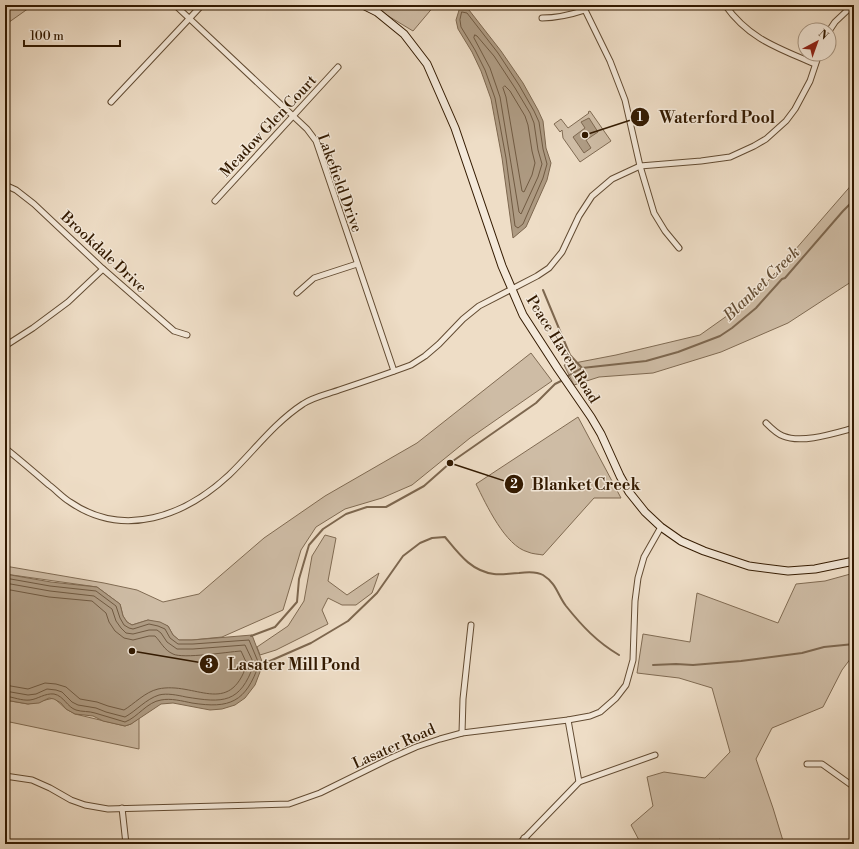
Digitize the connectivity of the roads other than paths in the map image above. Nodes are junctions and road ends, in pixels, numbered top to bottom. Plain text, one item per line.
1 (175, 5) edge
2 (202, 5) edge
3 (363, 5) edge
4 (725, 5) edge
5 (853, 5) edge
6 (584, 7) edge
7 (190, 18) junction
8 (542, 18) dead end
9 (835, 22) edge
10 (815, 64) joint
11 (338, 67) dead end
12 (111, 102) dead end
13 (294, 116) junction
14 (640, 166) junction
15 (5, 185) edge
16 (214, 201) dead end
17 (679, 248) dead end
18 (357, 264) junction
19 (103, 269) junction
20 (512, 289) junction
21 (297, 293) dead end
22 (187, 335) dead end
23 (5, 346) edge
24 (394, 371) junction
25 (766, 423) dead end
26 (854, 428) edge
27 (5, 448) edge
28 (661, 527) junction
29 (854, 561) edge
30 (471, 625) dead end
31 (568, 720) junction
32 (462, 733) junction
33 (655, 755) dead end
34 (808, 764) dead end
35 (5, 776) edge
36 (579, 782) junction
37 (854, 787) edge
38 (122, 808) junction
39 (524, 838) junction
40 (126, 844) edge
41 (518, 844) edge
42 (530, 844) edge

1 - 7 street, Lakefield Drive
2 - 7 street
3 - 20 main road, Peace Haven Road
4 - 10 street
5 - 9 street
6 - 8 street
6 - 14 street
7 - 12 street
7 - 13 street, Lakefield Drive
10 - 14 street
11 - 13 street, Meadow Glen Court
13 - 16 street, Meadow Glen Court
13 - 18 street, Lakefield Drive
14 - 17 street
14 - 20 street
15 - 19 street, Brookdale Drive
18 - 21 street
18 - 24 street, Lakefield Drive
19 - 22 street, Brookdale Drive
19 - 23 street
20 - 24 street
20 - 28 main road, Peace Haven Road
24 - 27 street
25 - 26 street
28 - 29 main road, Peace Haven Road
28 - 31 street, Lasater Road
30 - 32 street
31 - 32 street, Lasater Road
31 - 36 street
32 - 38 street, Lasater Road
33 - 36 street
34 - 37 street
35 - 38 street, Lasater Road
36 - 39 street
38 - 40 street
39 - 41 street
39 - 42 street

